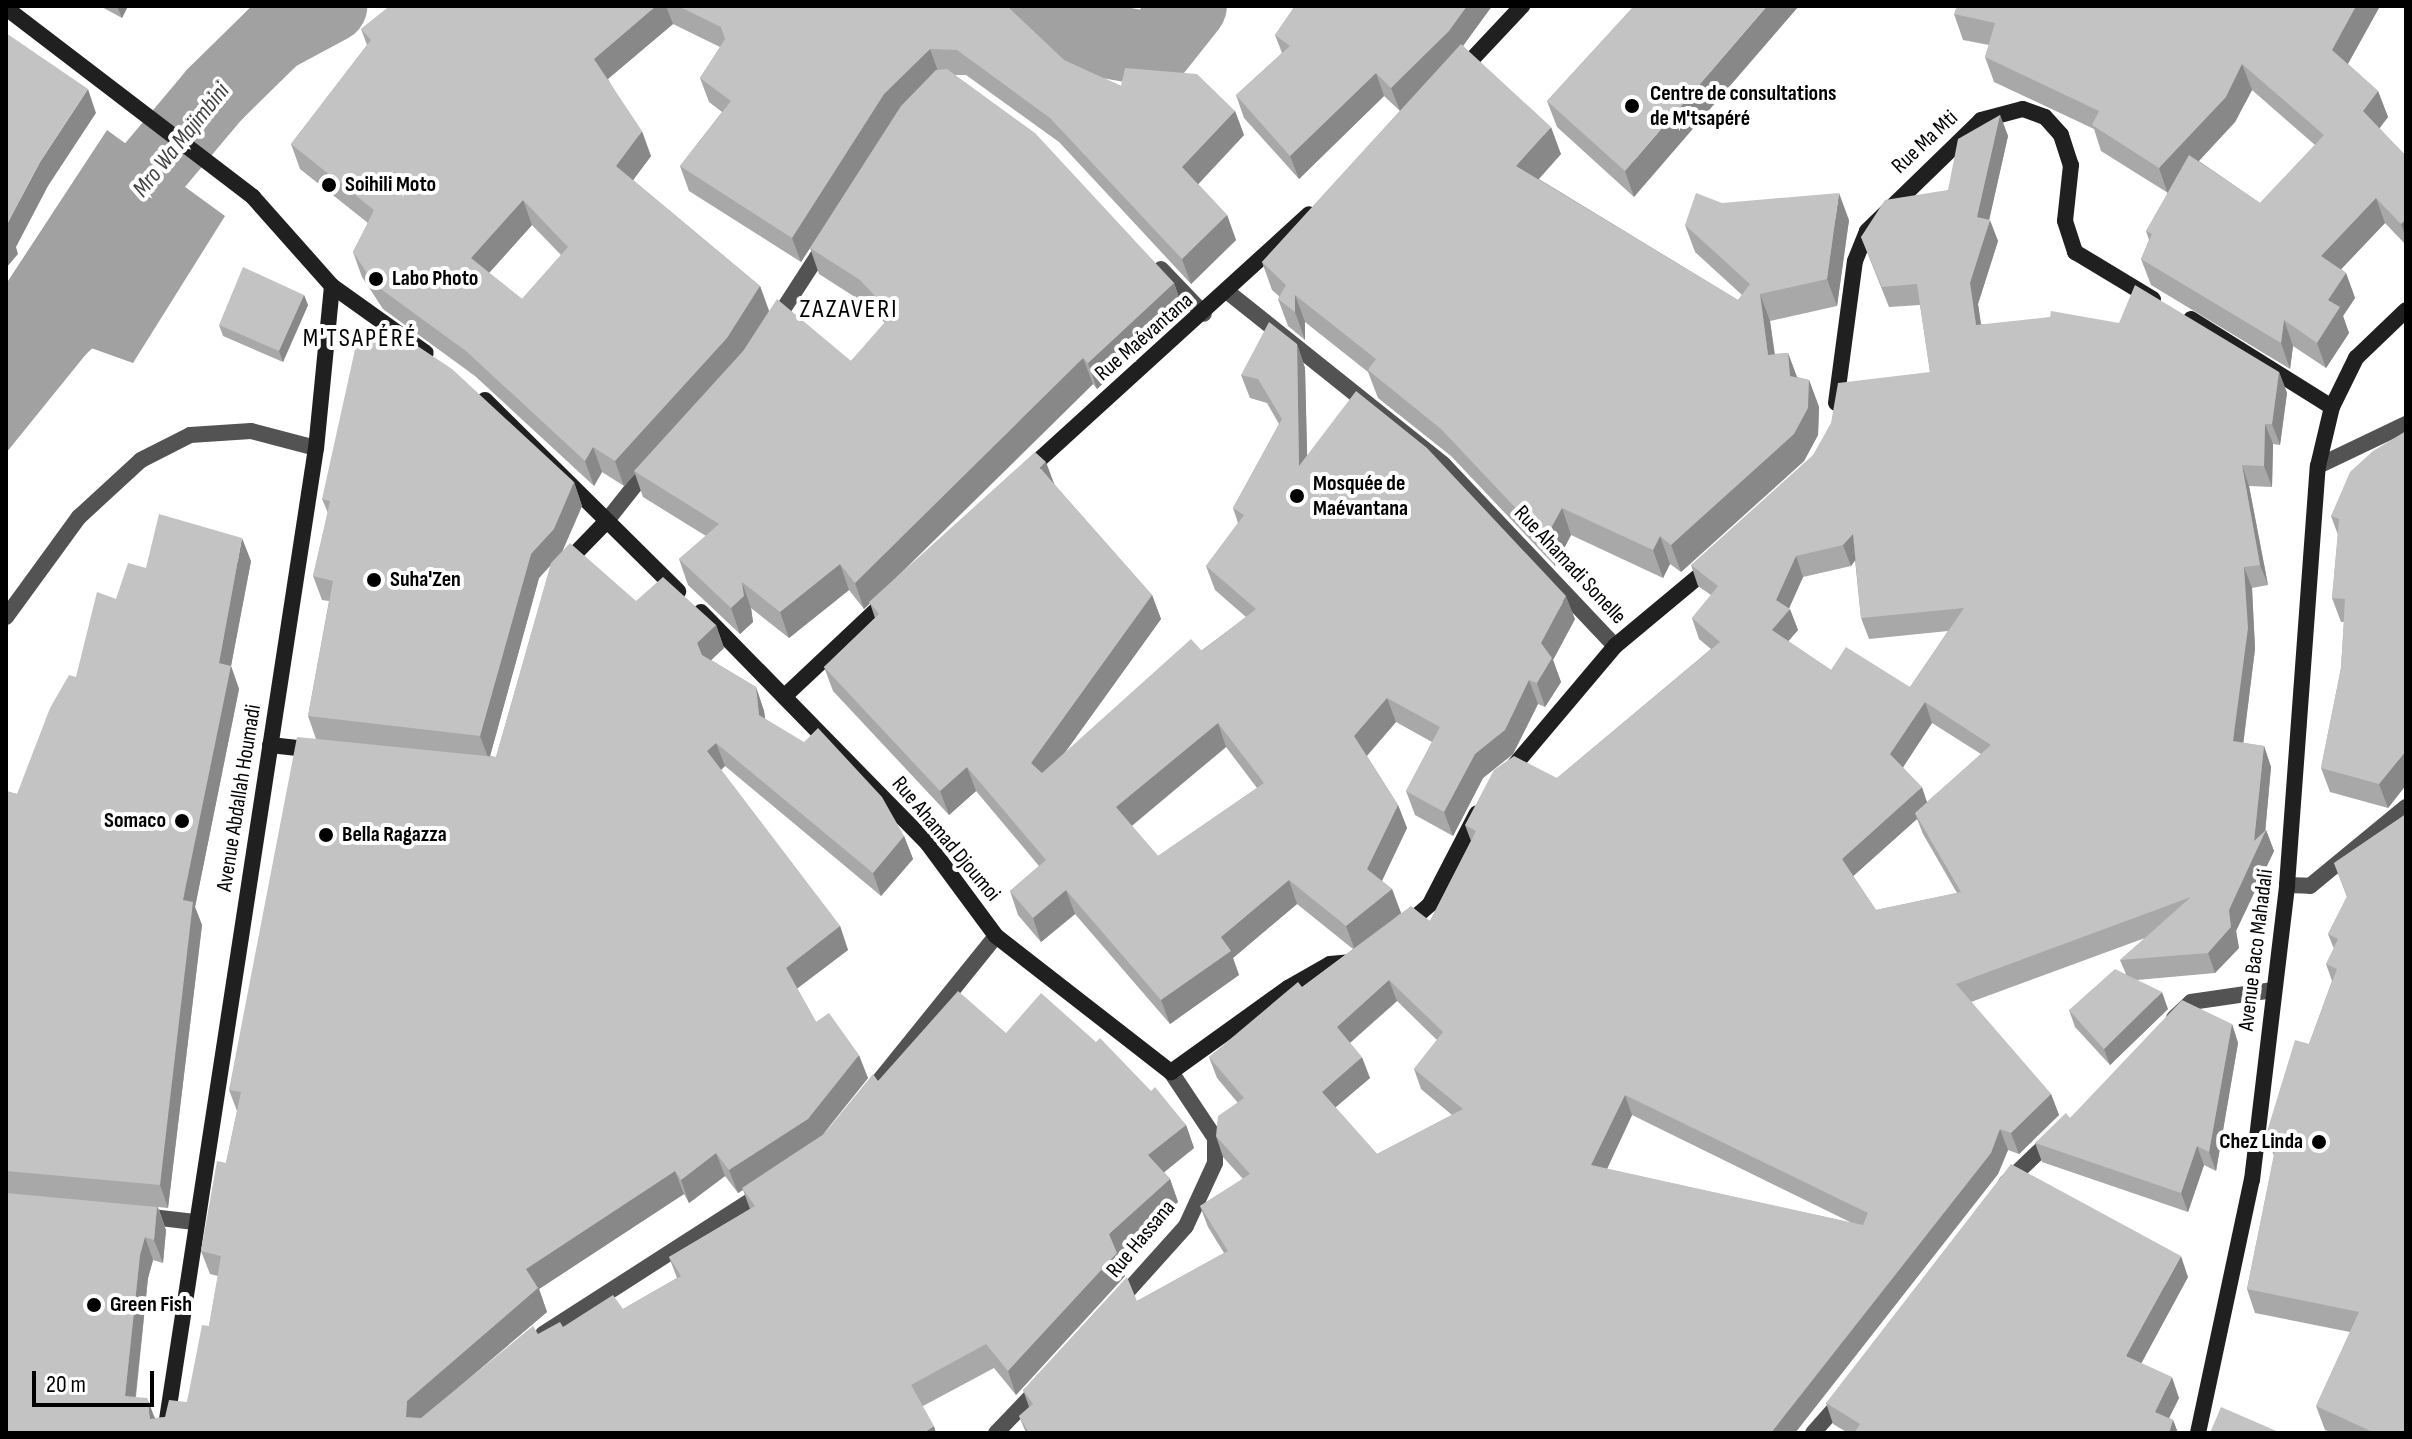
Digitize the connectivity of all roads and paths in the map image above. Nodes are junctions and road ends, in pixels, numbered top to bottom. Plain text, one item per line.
1 (1522, 6) edge
2 (6, 8) edge
3 (1445, 86) edge
4 (1329, 195) edge
5 (836, 227) edge
6 (1151, 260) edge
7 (332, 286) junction
8 (1229, 293) junction
9 (2406, 310) edge
10 (1204, 314) junction
11 (762, 343) edge
12 (443, 366) edge
13 (468, 384) edge
14 (2332, 407) junction
15 (2406, 424) edge
16 (1831, 425) edge
17 (669, 445) edge
18 (316, 448) junction
19 (2318, 466) junction
20 (1010, 486) edge
21 (605, 523) junction
22 (1720, 557) edge
23 (550, 581) edge
24 (896, 590) edge
25 (6, 617) edge
26 (1615, 646) junction
27 (788, 693) junction
28 (270, 745) junction
29 (333, 752) edge
30 (2406, 807) edge
31 (2287, 885) junction
32 (996, 936) junction
33 (1391, 936) edge
34 (1370, 953) edge
35 (2273, 990) junction
36 (2158, 1034) edge
37 (1171, 1072) junction
38 (862, 1102) edge
39 (2066, 1127) edge
40 (779, 1181) edge
41 (1986, 1201) edge
42 (115, 1213) edge
43 (195, 1222) junction
44 (1100, 1321) edge
45 (523, 1348) edge
46 (1052, 1375) edge
47 (1858, 1381) edge
48 (165, 1433) edge
49 (996, 1433) edge
50 (1813, 1433) edge
51 (2198, 1433) edge

1 - 3 street
2 - 7 street
4 - 8 street, Rue Maévantana
5 - 11 street
6 - 10 street
7 - 12 street
7 - 18 street, Avenue Abdallah Houmadi
8 - 10 street, Rue Maévantana
8 - 26 street, Rue Ahamadi Sonelle
9 - 14 street
10 - 20 street, Rue Maévantana
13 - 21 street, Rue Ahamad Djoumoi
14 - 16 street, Rue Ma Mti
14 - 19 street
15 - 19 street
17 - 21 street
18 - 25 street
18 - 28 street, Avenue Abdallah Houmadi
19 - 31 street, Avenue Baco Mahadali
21 - 23 street
21 - 27 street, Rue Ahamad Djoumoi
22 - 26 street
24 - 27 street
26 - 33 street, Rue Ahamadi Sonelle
27 - 32 street, Rue Ahamad Djoumoi
28 - 29 street
28 - 43 street, Avenue Abdallah Houmadi
30 - 31 street
31 - 35 street, Avenue Baco Mahadali
32 - 37 street, Rue Hassana
32 - 38 street, Rue Ahamad Djoumoi
34 - 37 street
35 - 36 street
35 - 51 street, Avenue Baco Mahadali
37 - 44 street, Rue Hassana
39 - 41 street
40 - 45 street
42 - 43 street
43 - 48 street, Avenue Abdallah Houmadi
46 - 49 street
47 - 50 street

